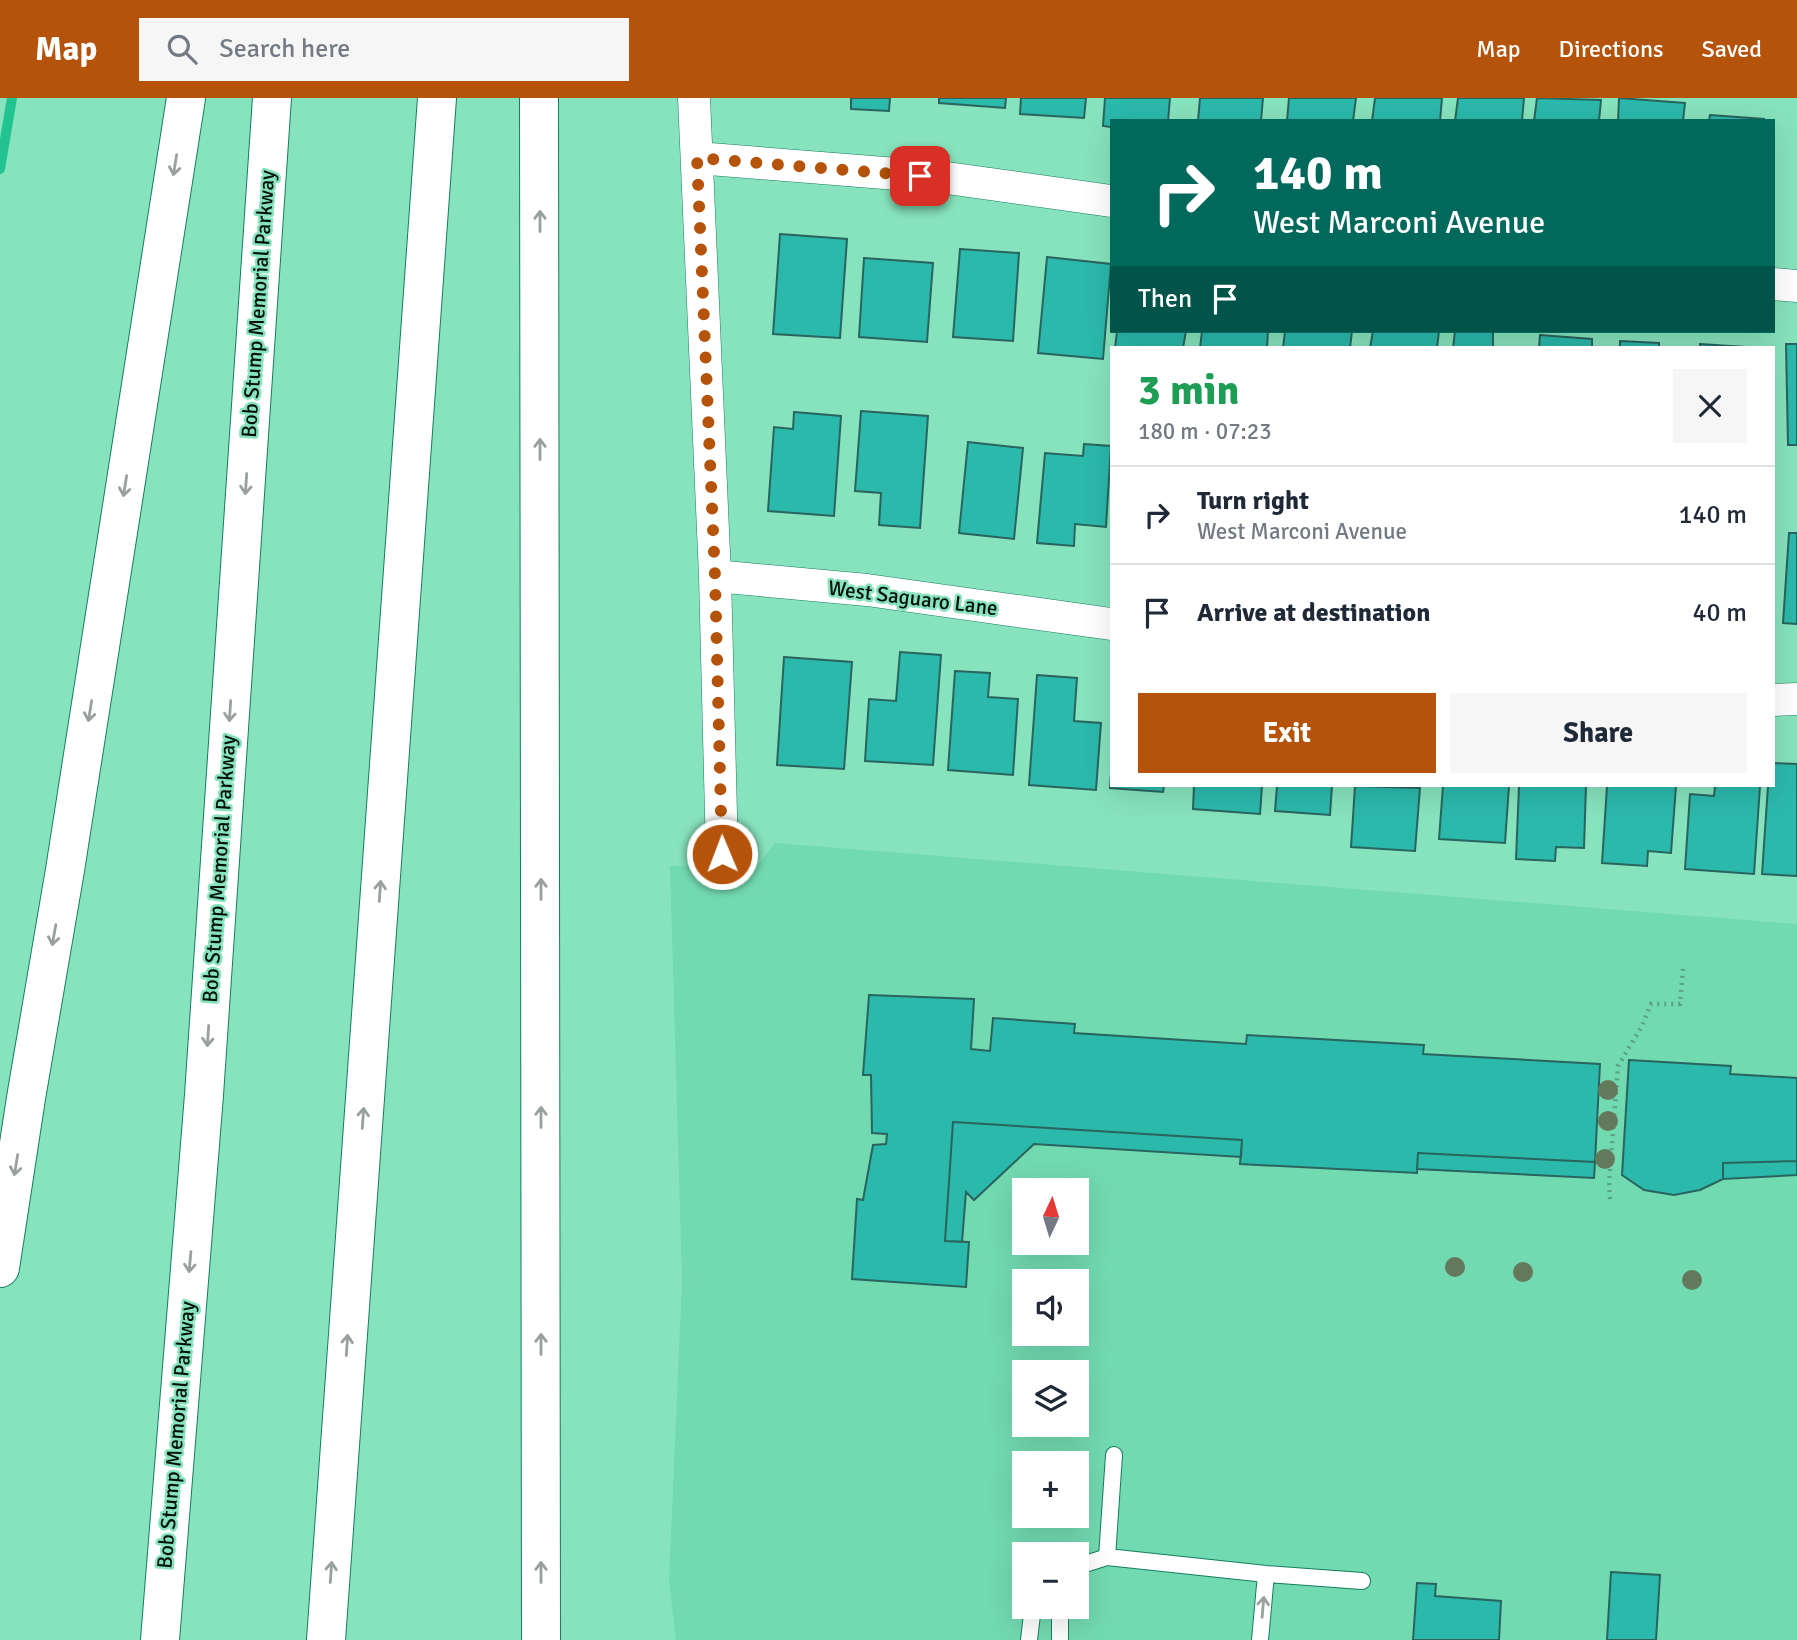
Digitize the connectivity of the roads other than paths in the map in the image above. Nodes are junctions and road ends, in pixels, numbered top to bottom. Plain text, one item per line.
1 (186, 98) edge
2 (272, 98) edge
3 (437, 98) edge
4 (540, 98) edge
5 (694, 98) edge
6 (697, 158) junction
7 (1110, 201) edge
8 (1775, 284) edge
9 (1797, 286) edge
10 (715, 576) junction
11 (1110, 624) edge
12 (1797, 699) edge
13 (1775, 700) edge
14 (722, 854) dead end
15 (0, 1268) edge
16 (1114, 1455) dead end
17 (1107, 1557) junction
18 (1089, 1563) edge
19 (1266, 1574) junction
20 (1362, 1581) dead end
21 (1031, 1619) edge
22 (1060, 1619) edge
23 (160, 1640) edge
24 (326, 1640) edge
25 (541, 1640) edge
26 (1029, 1640) edge
27 (1060, 1640) edge
28 (1259, 1640) edge

1 -> 15 highway
2 -> 23 highway, Bob Stump Memorial Parkway
24 -> 3 highway
25 -> 4 highway
5 - 6 street
6 - 7 street
6 - 10 street
8 - 9 street
10 - 11 street, West Saguaro Lane
10 - 14 street
12 - 13 street
16 - 17 lane
17 - 18 lane
17 - 19 lane
19 - 20 lane
28 -> 19 lane
21 - 26 lane
22 - 27 lane

